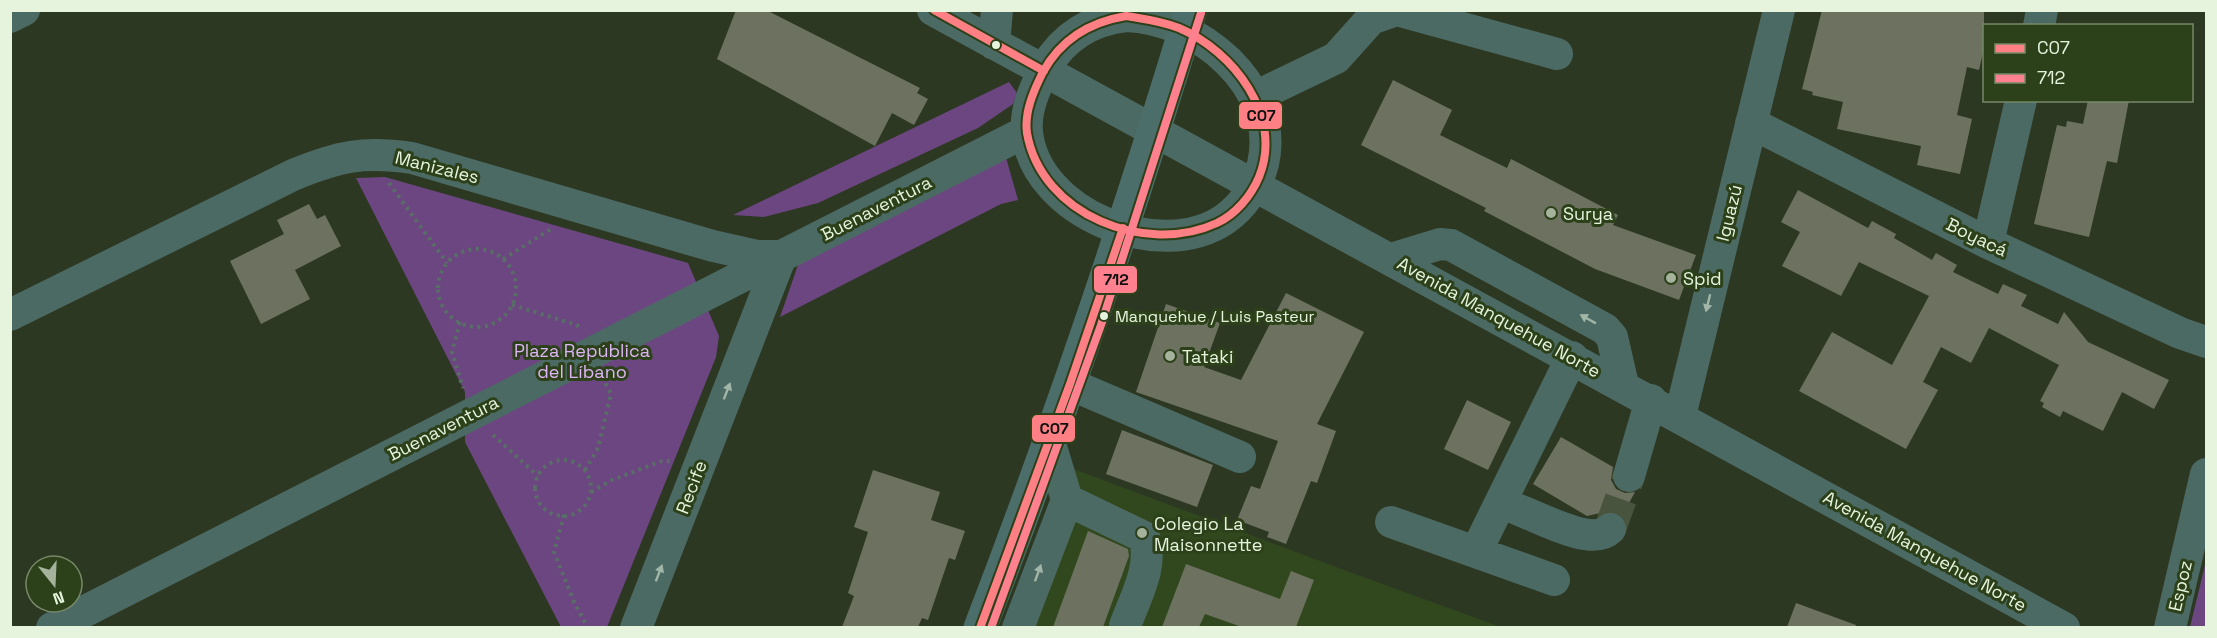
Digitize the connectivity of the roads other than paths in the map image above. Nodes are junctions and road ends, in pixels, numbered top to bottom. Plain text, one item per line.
1 (24, 10) edge
2 (933, 10) edge
3 (997, 10) edge
4 (1397, 10) edge
5 (1779, 10) edge
6 (10, 16) edge
7 (1188, 20) edge
8 (994, 44) junction
9 (1557, 54) dead end
10 (1044, 71) junction
11 (1255, 97) junction
12 (2021, 102) edge
13 (1751, 123) junction
14 (1154, 129) junction
15 (1027, 131) junction
16 (1255, 184) junction
17 (1123, 228) junction
18 (1988, 243) junction
19 (781, 256) junction
20 (1391, 259) junction
21 (716, 289) junction
22 (10, 315) edge
23 (2206, 342) edge
24 (744, 346) junction
25 (1572, 357) junction
26 (1070, 384) junction
27 (1623, 385) junction
28 (1651, 400) junction
29 (1680, 416) junction
30 (1049, 440) junction
31 (1240, 457) dead end
32 (2206, 474) edge
33 (1629, 476) tunnel mouth
34 (1067, 500) junction
35 (1519, 510) dead end
36 (1391, 522) dead end
37 (1610, 529) dead end
38 (1476, 552) junction
39 (1554, 580) dead end
40 (1125, 626) dead end
41 (52, 627) edge
42 (636, 627) edge
43 (980, 627) edge
44 (1018, 627) edge
45 (2064, 627) edge
46 (2170, 627) edge

1 - 6 street
2 - 8 street, Avenida Manquehue Norte
3 - 8 street
4 - 9 street
4 - 11 street
5 - 13 street, Iguazú
7 - 10 street
7 - 11 street
7 - 14 main road
8 - 10 street, Avenida Manquehue Norte
10 - 14 street, Avenida Manquehue Norte
10 - 15 street
11 - 16 street
12 - 18 street
13 - 18 street, Boyacá
13 -> 29 street, Iguazú
14 - 16 street, Avenida Manquehue Norte
14 - 17 main road
15 - 17 street
15 - 19 street, Buenaventura
16 - 17 street
16 - 20 street, Avenida Manquehue Norte
17 - 26 main road
18 - 23 street, Boyacá
19 - 21 street, Buenaventura
19 - 22 street, Manizales
19 - 24 street, Recife
20 - 25 street, Avenida Manquehue Norte
27 -> 20 street
21 - 24 street, Recife
21 - 41 street, Buenaventura
42 -> 24 street, Recife
25 - 27 street, Avenida Manquehue Norte
25 - 38 street
26 - 30 main road
26 - 31 street
27 - 28 street, Avenida Manquehue Norte
28 - 29 street, Avenida Manquehue Norte
28 - 33 street
29 - 45 street, Avenida Manquehue Norte
30 - 34 street
30 - 43 main road
32 - 46 street, Espoz
34 - 40 street
44 -> 34 street
35 - 37 street
36 - 38 street
38 - 39 street

